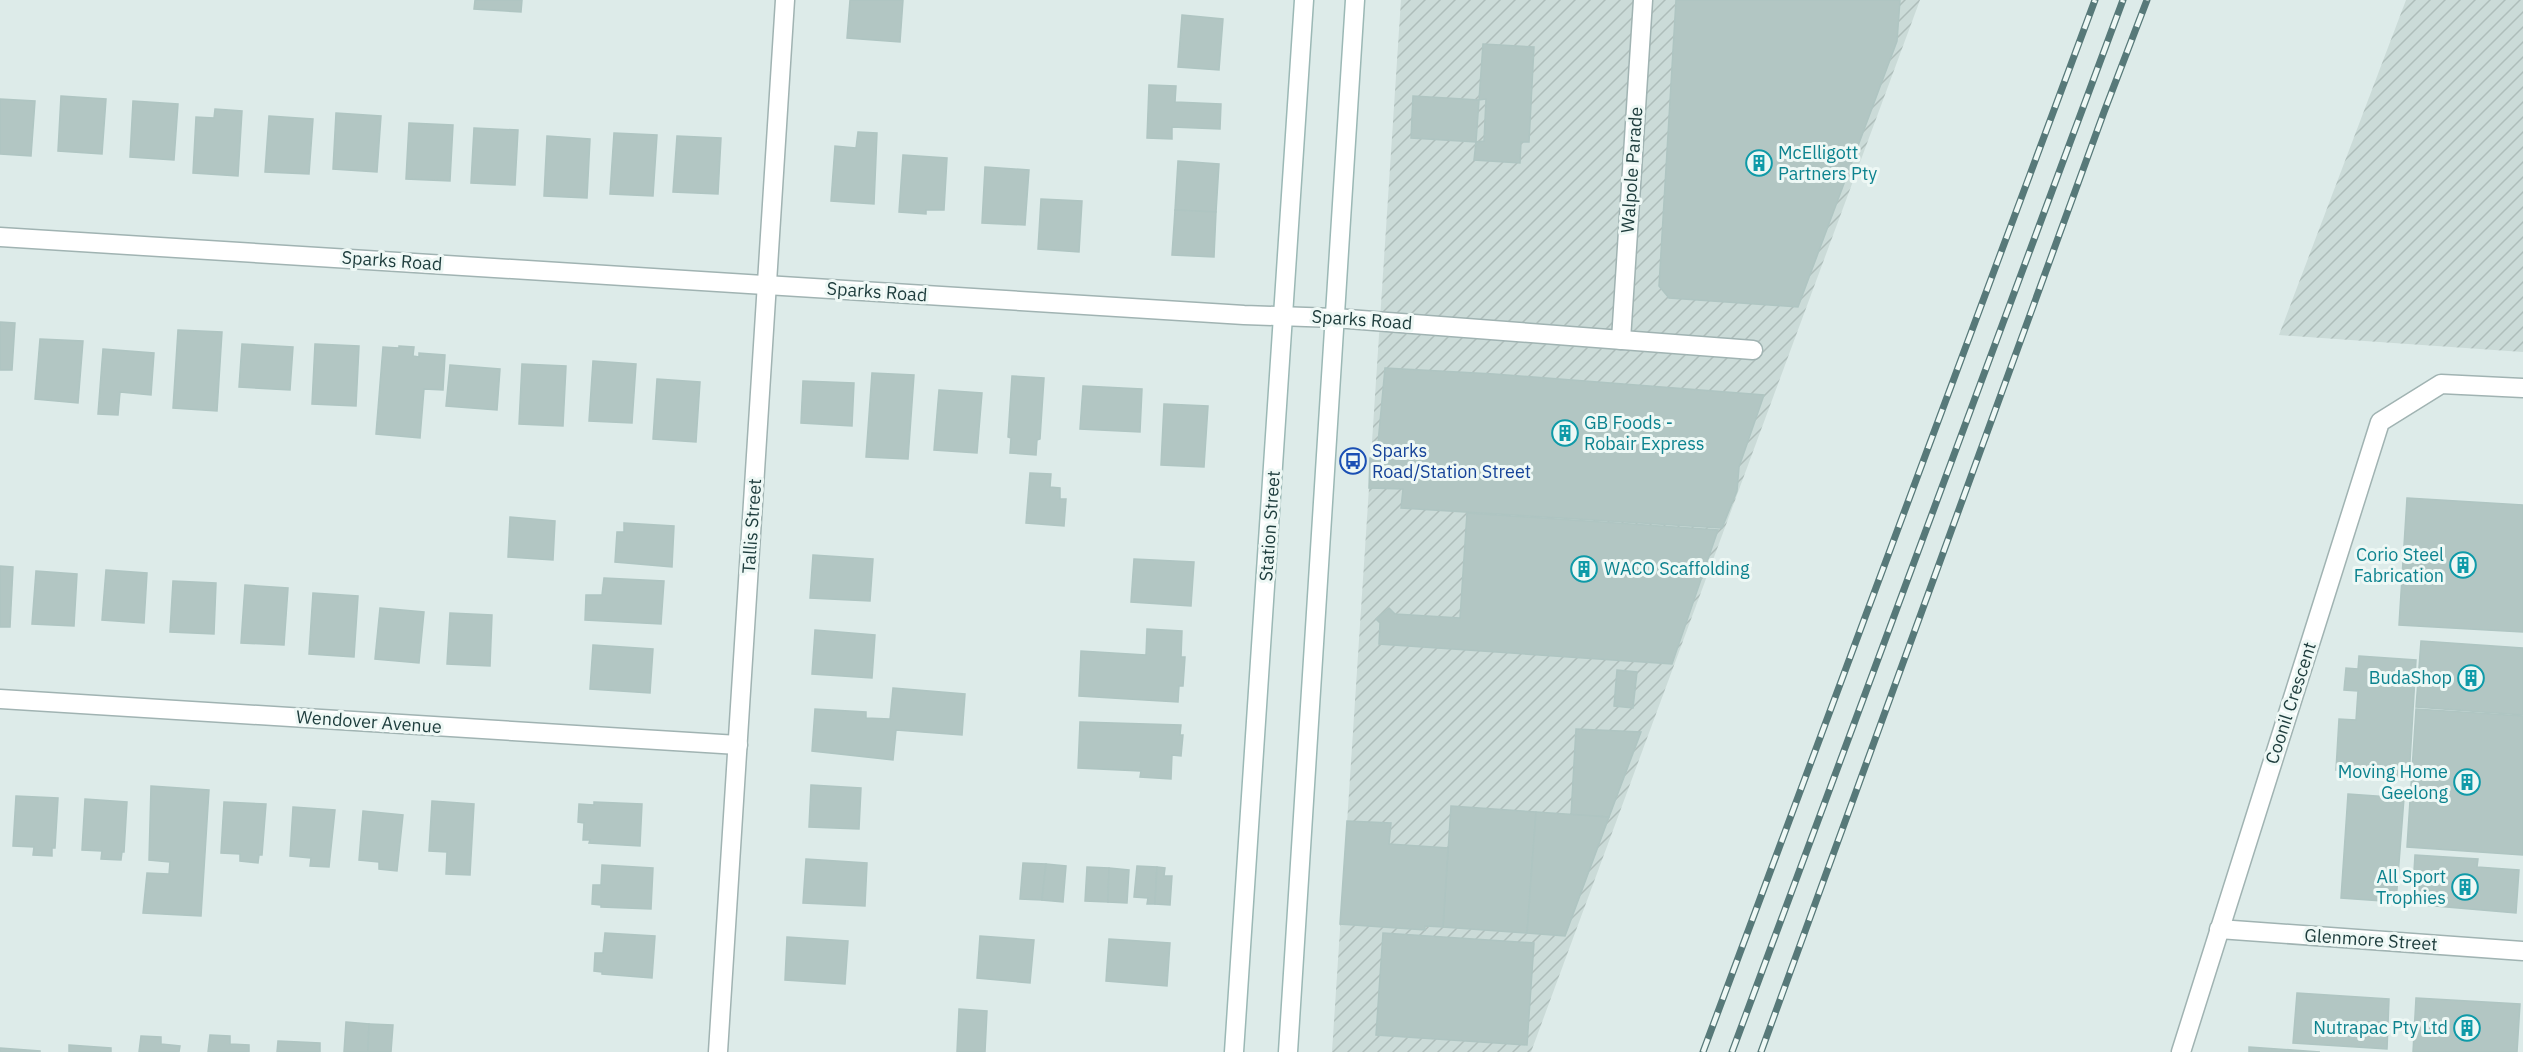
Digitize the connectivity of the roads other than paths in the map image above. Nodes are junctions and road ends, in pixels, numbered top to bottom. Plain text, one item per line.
1 (785, 0) edge
2 (1304, 0) edge
3 (1355, 0) edge
4 (1643, 0) edge
5 (0, 237) edge
6 (767, 285) junction
7 (1284, 316) junction
8 (1335, 318) junction
9 (1621, 340) junction
10 (1753, 350) dead end
11 (2523, 388) edge
12 (0, 699) edge
13 (738, 745) junction
14 (2219, 929) junction
15 (2523, 951) edge
16 (718, 1052) edge
17 (1234, 1052) edge
18 (1288, 1052) edge
19 (2181, 1052) edge

1 - 6 street, Tallis Street
2 - 7 street, Station Street
3 - 8 street
4 - 9 street, Walpole Parade
5 - 6 street, Sparks Road
6 - 7 street, Sparks Road
6 - 13 street, Tallis Street
7 - 8 street, Sparks Road
7 - 17 street, Station Street
8 - 9 street, Sparks Road
8 - 18 street
9 - 10 street, Sparks Road
11 - 14 street, Coonil Crescent
12 - 13 street, Wendover Avenue
13 - 16 street, Tallis Street
14 - 15 street, Glenmore Street
14 - 19 street, Coonil Crescent

